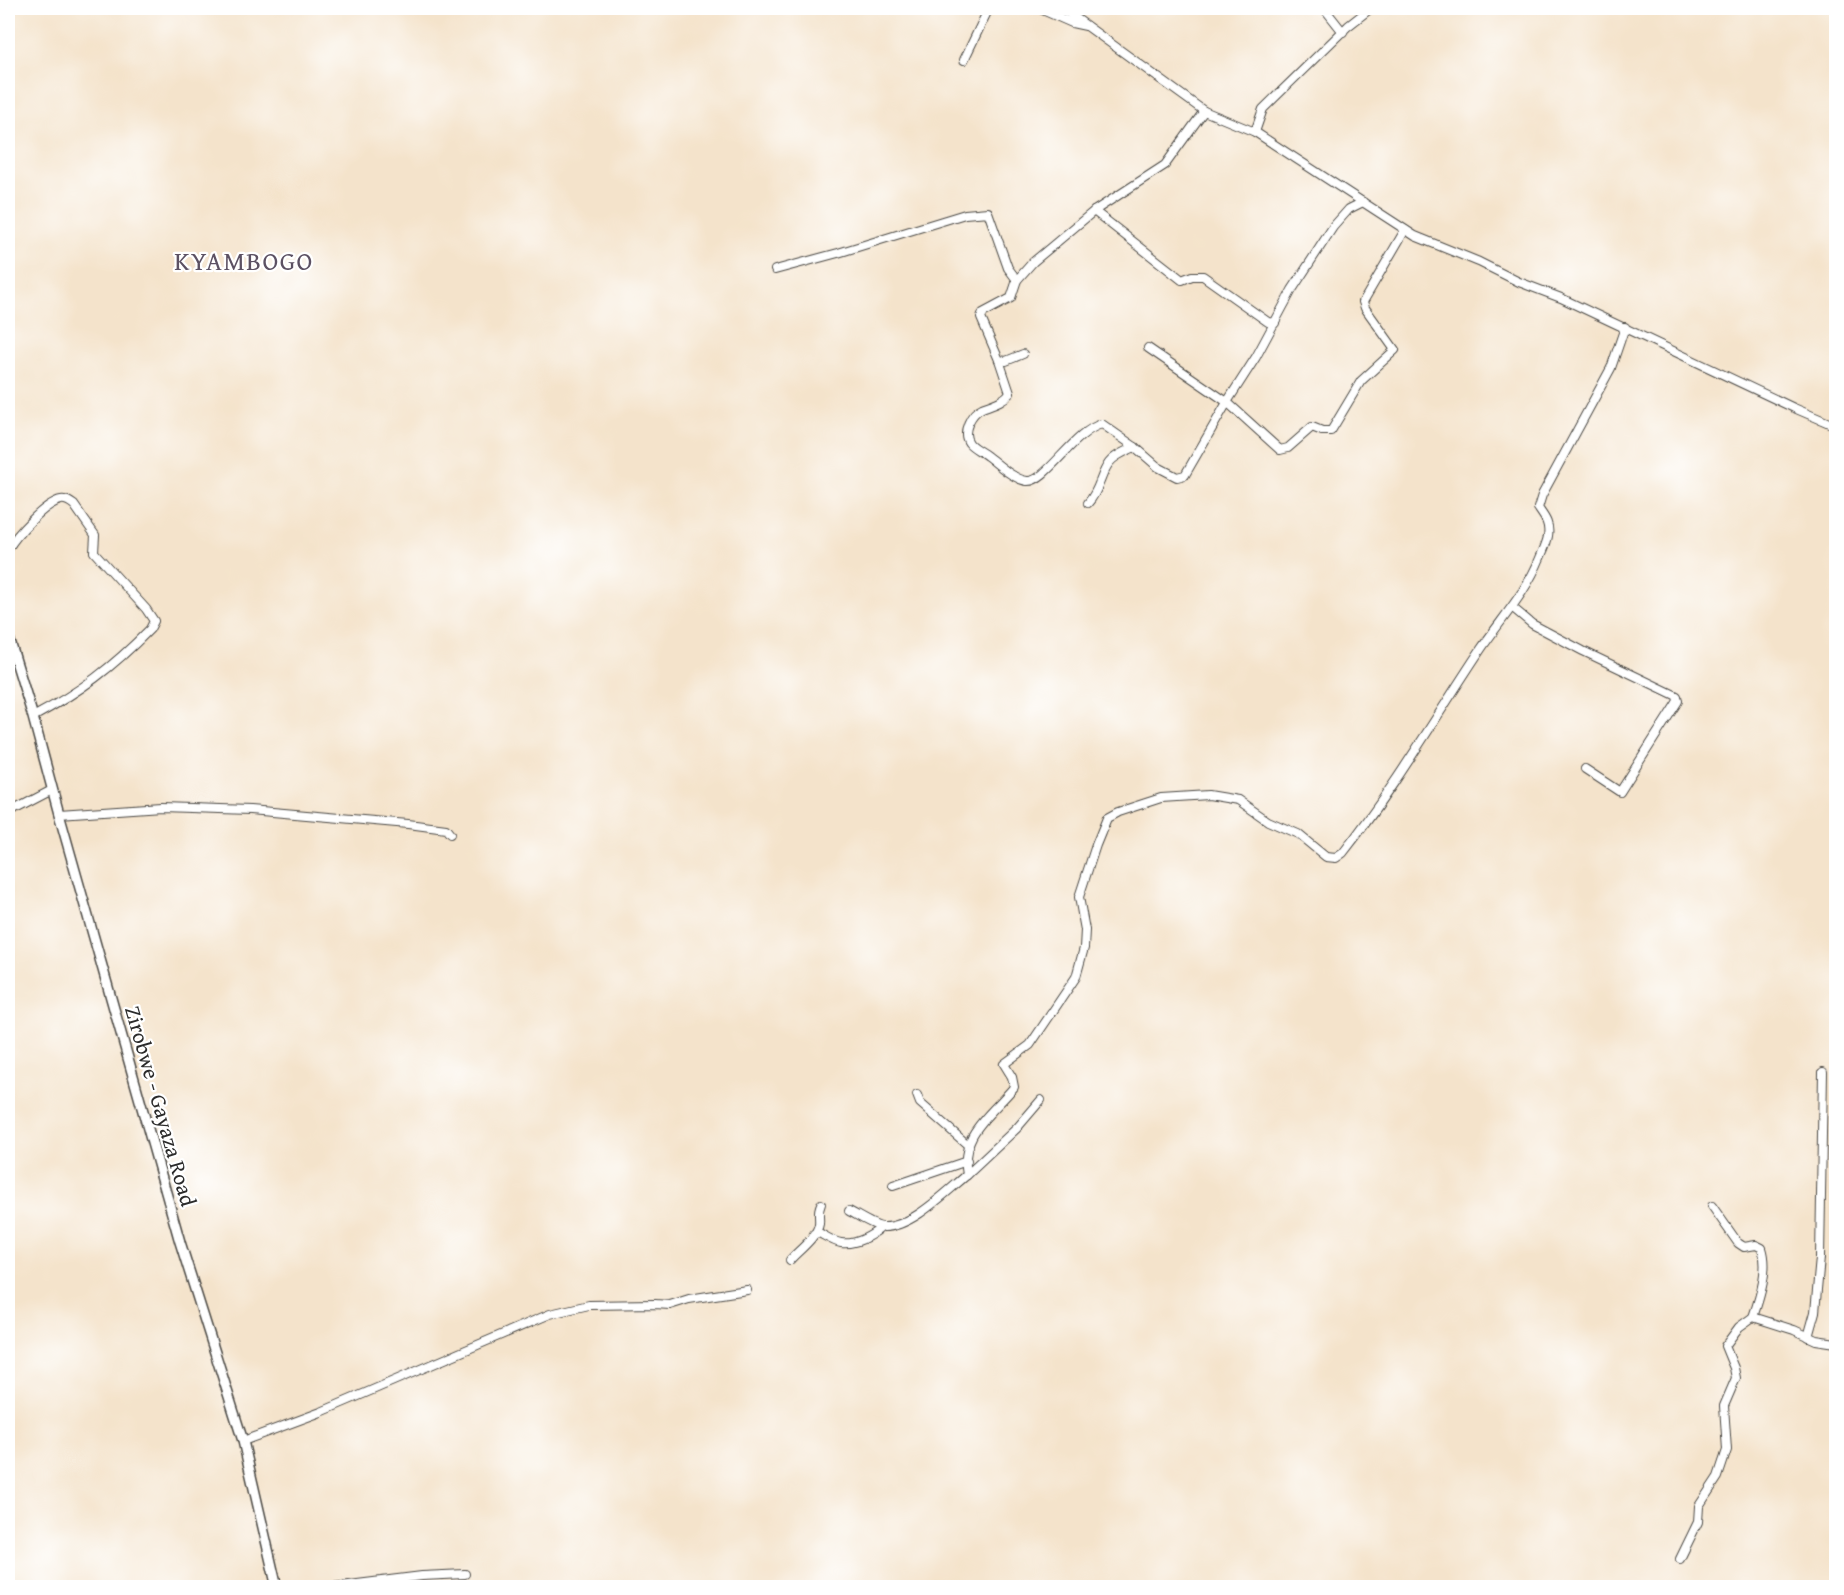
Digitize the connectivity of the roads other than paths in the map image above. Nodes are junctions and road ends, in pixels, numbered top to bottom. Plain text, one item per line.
1 (989, 8) edge
2 (1038, 8) edge
3 (1062, 8) edge
4 (1324, 8) edge
5 (1371, 8) edge
6 (1087, 27) junction
7 (1343, 32) junction
8 (964, 60) dead end
9 (1204, 111) junction
10 (1255, 132) junction
11 (1363, 202) junction
12 (1094, 211) junction
13 (1405, 230) junction
14 (775, 270) dead end
15 (1017, 280) junction
16 (1275, 323) junction
17 (1625, 327) junction
18 (1148, 348) dead end
19 (1023, 354) dead end
20 (999, 360) junction
21 (1227, 402) junction
22 (1836, 426) edge
23 (1135, 447) junction
24 (1088, 503) dead end
25 (8, 549) edge
26 (1513, 608) junction
27 (8, 635) edge
28 (33, 717) junction
29 (1585, 769) dead end
30 (52, 790) junction
31 (8, 813) edge
32 (59, 814) junction
33 (450, 834) dead end
34 (1823, 1072) dead end
35 (917, 1095) dead end
36 (1041, 1100) dead end
37 (969, 1146) junction
38 (966, 1161) junction
39 (967, 1175) junction
40 (893, 1186) dead end
41 (821, 1204) dead end
42 (1712, 1206) dead end
43 (849, 1211) dead end
44 (882, 1227) junction
45 (814, 1234) junction
46 (790, 1260) dead end
47 (747, 1290) dead end
48 (1753, 1317) junction
49 (1808, 1337) junction
50 (1836, 1342) edge
51 (243, 1441) junction
52 (1680, 1559) dead end
53 (465, 1574) dead end
54 (277, 1587) edge
55 (325, 1587) edge

1 - 8 street
2 - 6 street
3 - 6 street
4 - 7 street
5 - 7 street
6 - 9 street
7 - 10 street
9 - 10 street
9 - 12 street
10 - 11 street
11 - 13 street
11 - 16 street
12 - 15 street
12 - 16 street
13 - 17 street
13 - 21 street
14 - 15 street
15 - 20 street
16 - 21 street
17 - 22 street
17 - 26 street
18 - 21 street
19 - 20 street
20 - 23 street
21 - 23 street
23 - 24 street
25 - 28 street
26 - 29 street
26 - 37 street
27 - 28 street, Zirobwe - Gayaza Road
28 - 30 street, Zirobwe - Gayaza Road
30 - 31 street
30 - 32 street, Zirobwe - Gayaza Road
32 - 33 street
32 - 51 street, Zirobwe - Gayaza Road
34 - 49 street
35 - 37 street
36 - 39 street
37 - 38 street
38 - 39 street
38 - 40 street
39 - 44 street
41 - 45 street
42 - 48 street
43 - 44 street
44 - 45 street
45 - 46 street
47 - 51 street
48 - 49 street
48 - 52 street
49 - 50 street
51 - 54 street, Zirobwe - Gayaza Road
53 - 55 street

